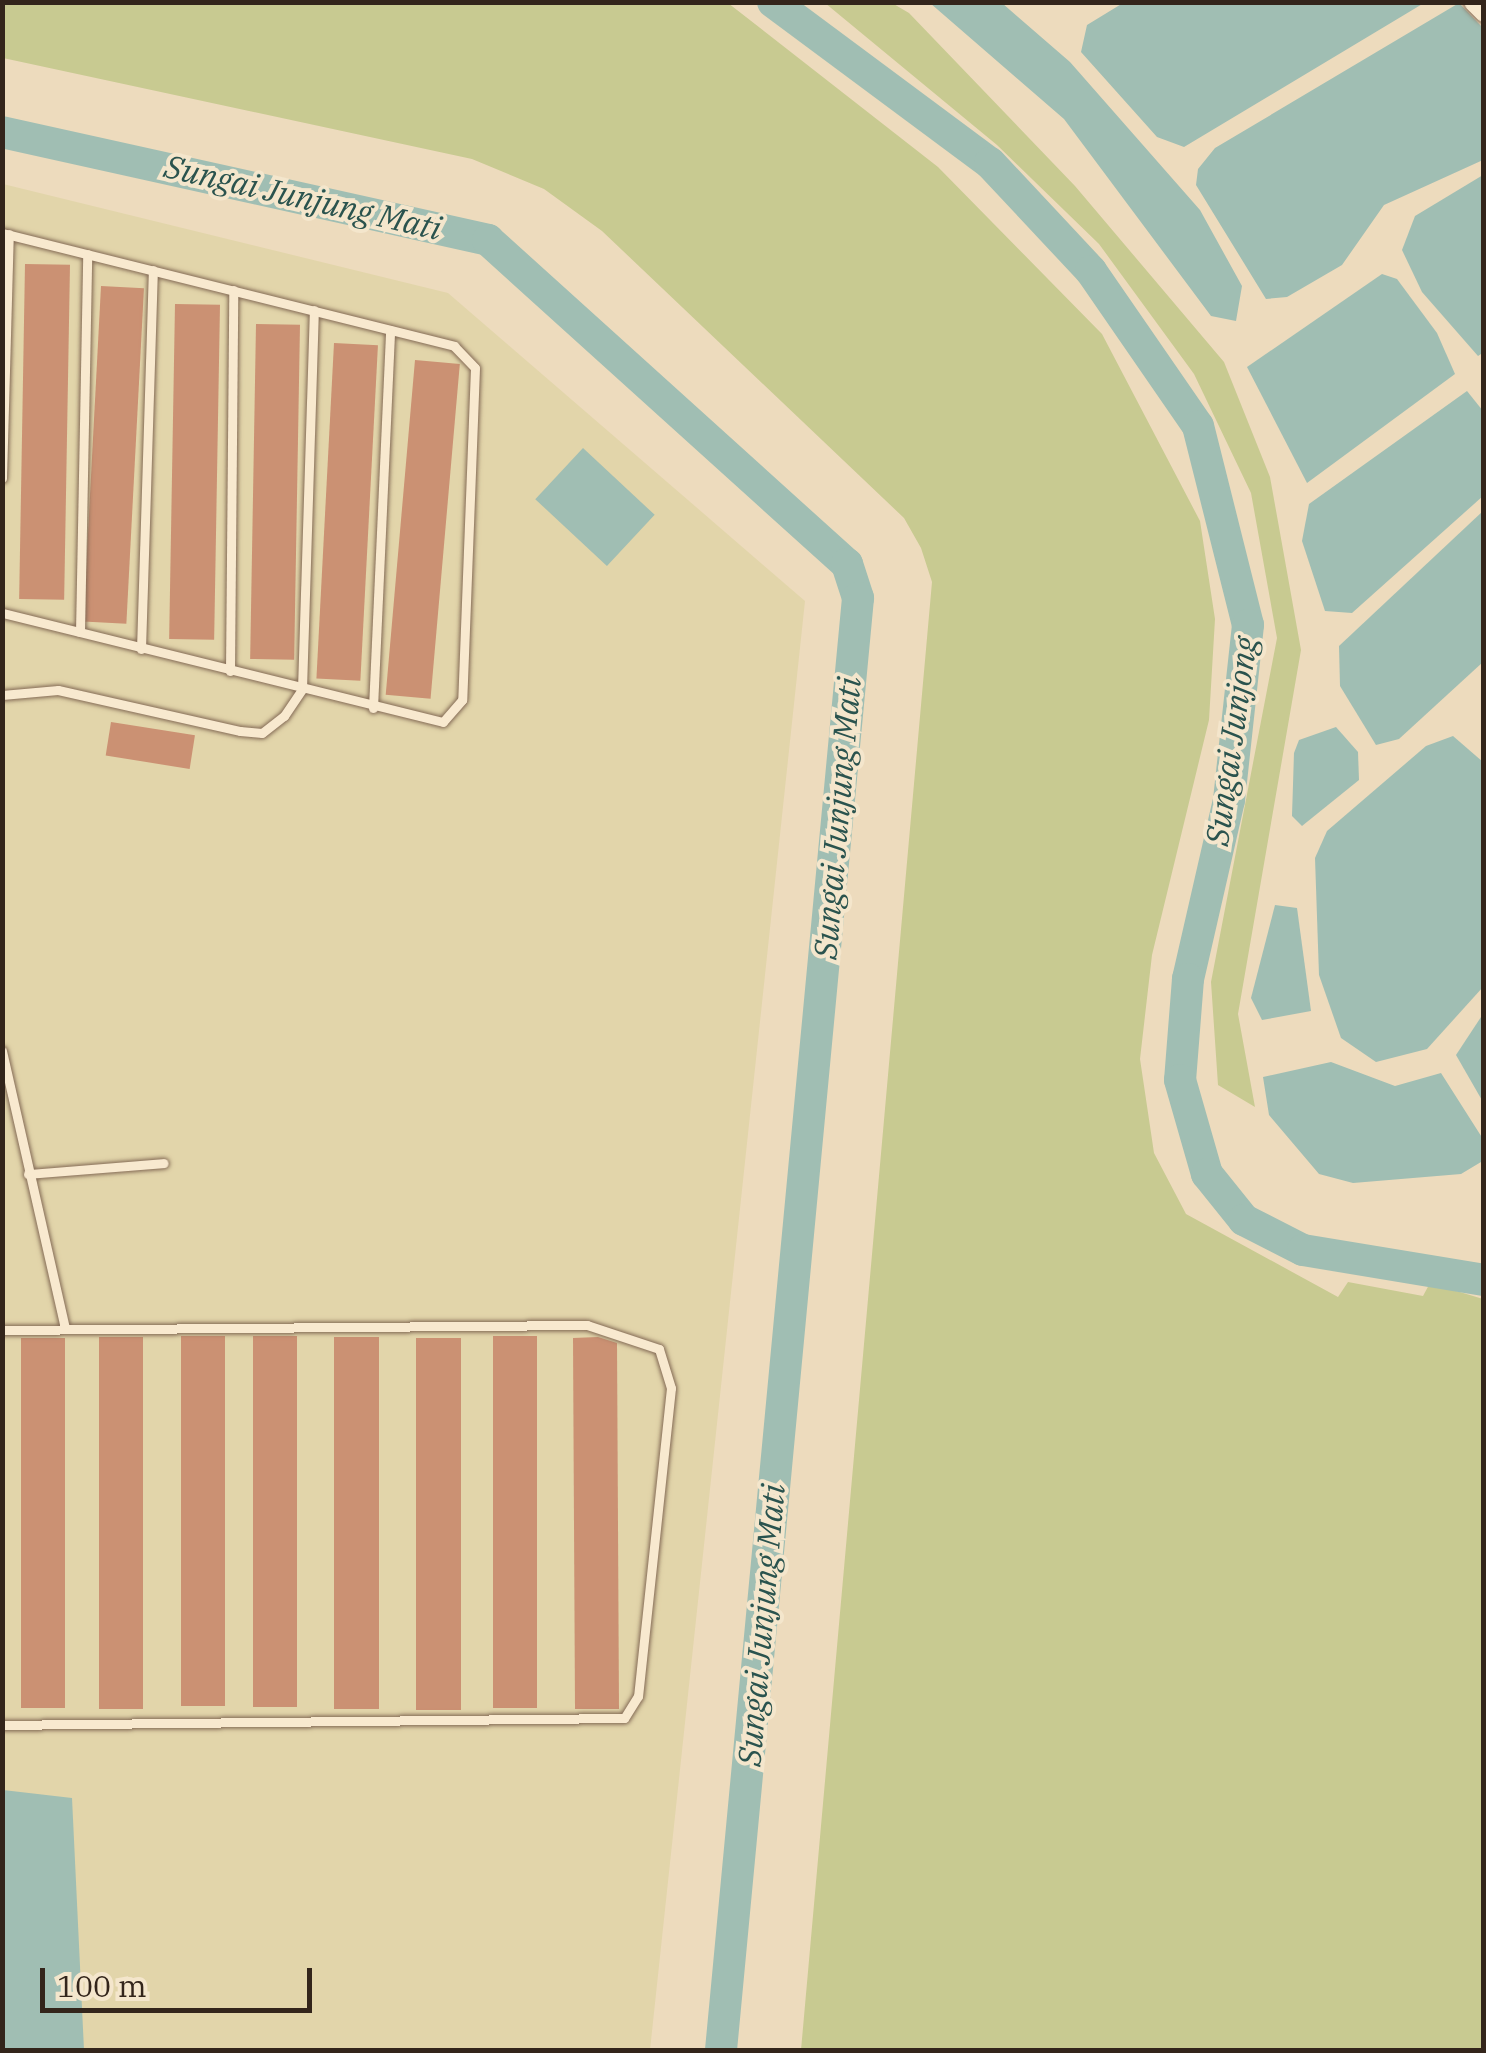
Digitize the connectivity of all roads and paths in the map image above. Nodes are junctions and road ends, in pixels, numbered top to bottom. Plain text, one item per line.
1 (1473, 2) edge
2 (1484, 13) edge
3 (6, 233) edge
4 (87, 254) junction
5 (152, 270) junction
6 (234, 290) junction
7 (314, 310) junction
8 (390, 330) junction
9 (2, 478) edge
10 (2, 613) edge
11 (80, 632) junction
12 (141, 649) junction
13 (230, 671) junction
14 (302, 690) junction
15 (2, 695) edge
16 (373, 708) junction
17 (2, 1052) edge
18 (164, 1164) dead end
19 (28, 1174) junction
20 (65, 1328) junction
21 (2, 1330) edge
22 (2, 1725) edge

1 - 2 street
3 - 4 lane
3 - 9 lane
4 - 5 lane
4 - 11 lane
5 - 6 lane
5 - 12 lane
6 - 7 lane
6 - 13 lane
7 - 8 lane
7 - 14 lane
8 - 16 lane
8 - 16 lane
10 - 11 lane
11 - 12 lane
12 - 13 lane
13 - 14 lane
14 - 15 lane
14 - 16 lane
17 - 19 lane
18 - 19 lane
19 - 20 lane
20 - 21 lane
20 - 22 lane

